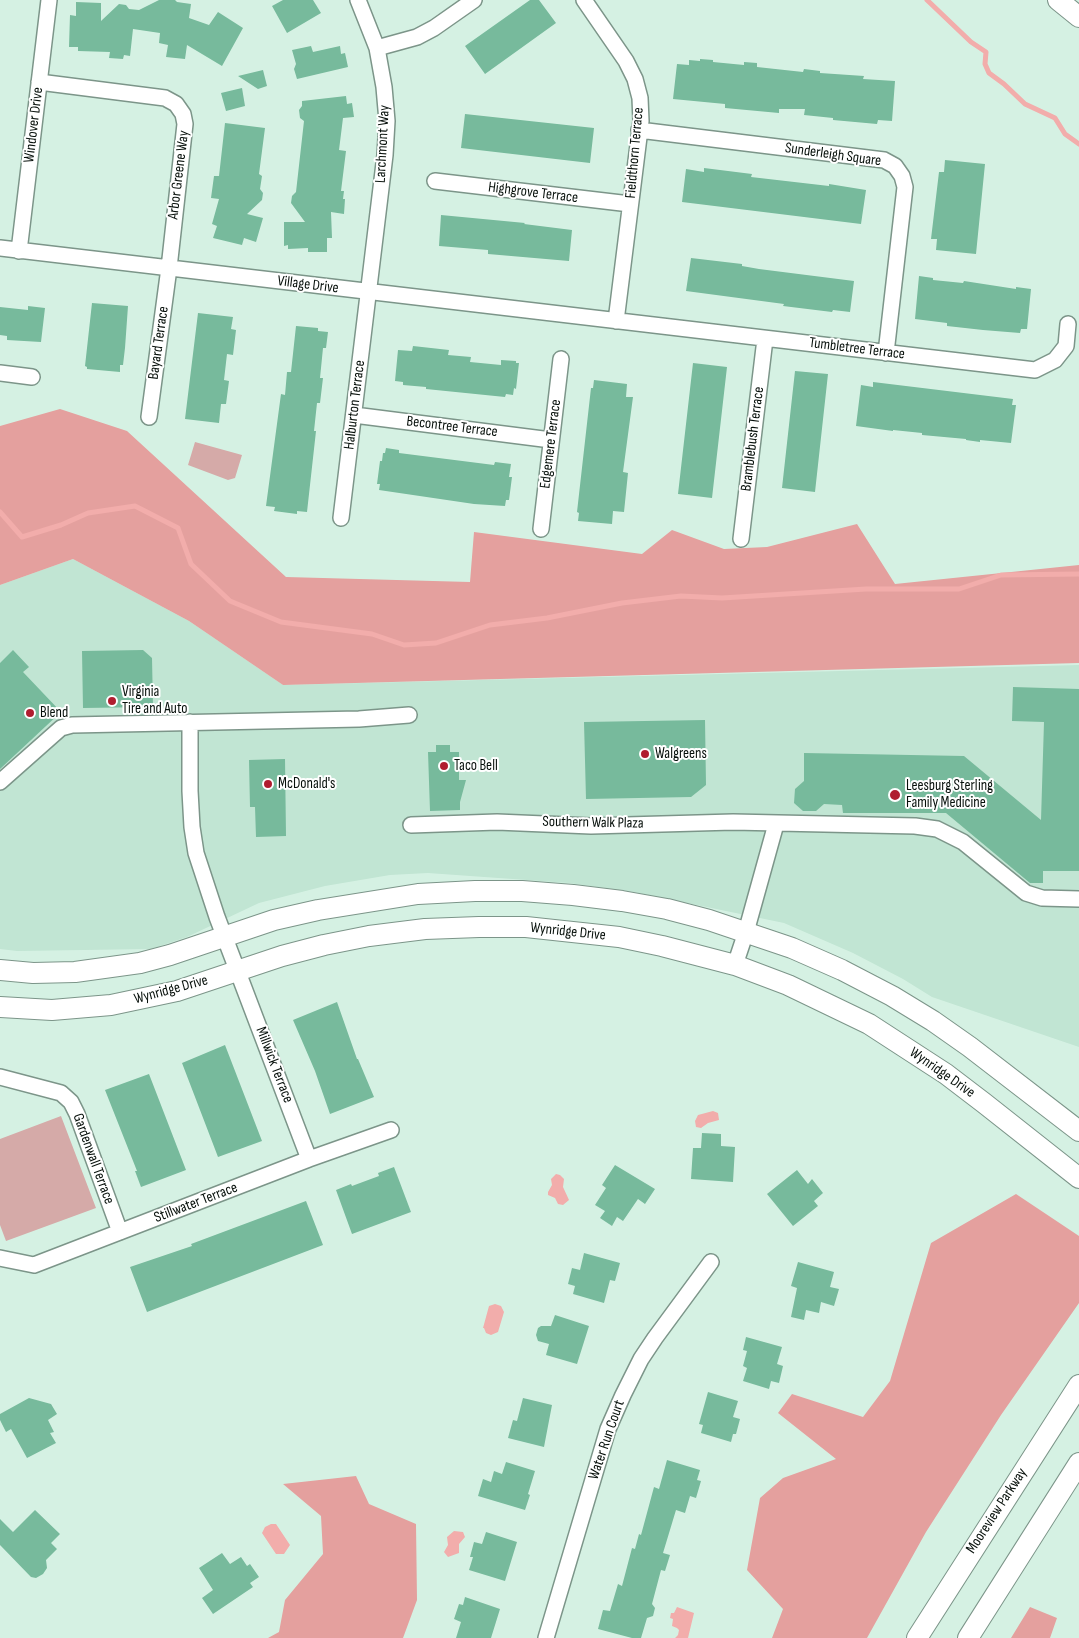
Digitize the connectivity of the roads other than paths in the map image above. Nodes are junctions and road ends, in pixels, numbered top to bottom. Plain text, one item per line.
1 (49, 0) edge
2 (358, 0) edge
3 (474, 0) edge
4 (584, 0) edge
5 (1058, 0) edge
6 (1079, 17) edge
7 (377, 48) junction
8 (39, 82) junction
9 (639, 130) junction
10 (435, 181) dead end
11 (630, 204) junction
12 (0, 248) edge
13 (19, 250) junction
14 (169, 268) junction
15 (368, 292) junction
16 (616, 321) junction
17 (1068, 324) dead end
18 (765, 339) junction
19 (886, 353) junction
20 (561, 359) dead end
21 (0, 373) edge
22 (32, 377) dead end
23 (354, 415) junction
24 (149, 417) dead end
25 (551, 440) junction
26 (341, 518) dead end
27 (542, 528) dead end
28 (741, 539) dead end
29 (409, 715) dead end
30 (190, 722) junction
31 (0, 782) edge
32 (776, 824) junction
33 (411, 825) dead end
34 (1079, 899) edge
35 (746, 932) junction
36 (224, 936) junction
37 (736, 965) junction
38 (0, 970) edge
39 (238, 971) junction
40 (0, 1007) edge
41 (0, 1077) edge
42 (391, 1130) dead end
43 (1079, 1131) edge
44 (309, 1159) junction
45 (1079, 1178) edge
46 (120, 1232) junction
47 (0, 1258) edge
48 (711, 1262) dead end
49 (1079, 1385) edge
50 (1079, 1464) edge
51 (546, 1638) edge
52 (917, 1638) edge
53 (968, 1638) edge

1 - 8 street, Windover Drive
2 - 7 street, Larchmont Way
3 - 7 street
4 - 9 street, Fieldthorn Terrace
5 - 6 street
7 - 15 street, Larchmont Way
8 - 13 street, Windover Drive
8 - 14 street, Arbor Greene Way
9 - 11 street, Fieldthorn Terrace
9 - 19 street, Sunderleigh Square
10 - 11 street, Highgrove Terrace
11 - 16 street, Fieldthorn Terrace
12 - 13 street, Village Drive
13 - 14 street, Village Drive
14 - 15 street, Village Drive
14 - 24 street, Bayard Terrace
15 - 16 street, Village Drive
15 - 23 street, Halburton Terrace
16 - 18 street, Tumbletree Terrace
17 - 19 street, Tumbletree Terrace
18 - 19 street, Tumbletree Terrace
18 - 28 street, Bramblebush Terrace
20 - 25 street, Edgemere Terrace
21 - 22 street
23 - 25 street, Becontree Terrace
23 - 26 street, Halburton Terrace
25 - 27 street, Edgemere Terrace
29 - 30 street
30 - 31 street
30 - 36 street
32 - 33 street, Southern Walk Plaza
32 - 34 street, Southern Walk Plaza
32 - 35 street
35 - 36 street
35 - 37 street
35 - 43 street
36 - 38 street
36 - 39 street
37 - 39 street, Wynridge Drive
37 - 45 street, Wynridge Drive
39 - 40 street, Wynridge Drive
39 - 44 street, Millwick Terrace
41 - 46 street, Gardenwall Terrace
42 - 44 street, Stillwater Terrace
44 - 46 street, Stillwater Terrace
46 - 47 street, Stillwater Terrace
48 - 51 street, Water Run Court
49 - 52 street, Mooreview Parkway
50 - 53 street

